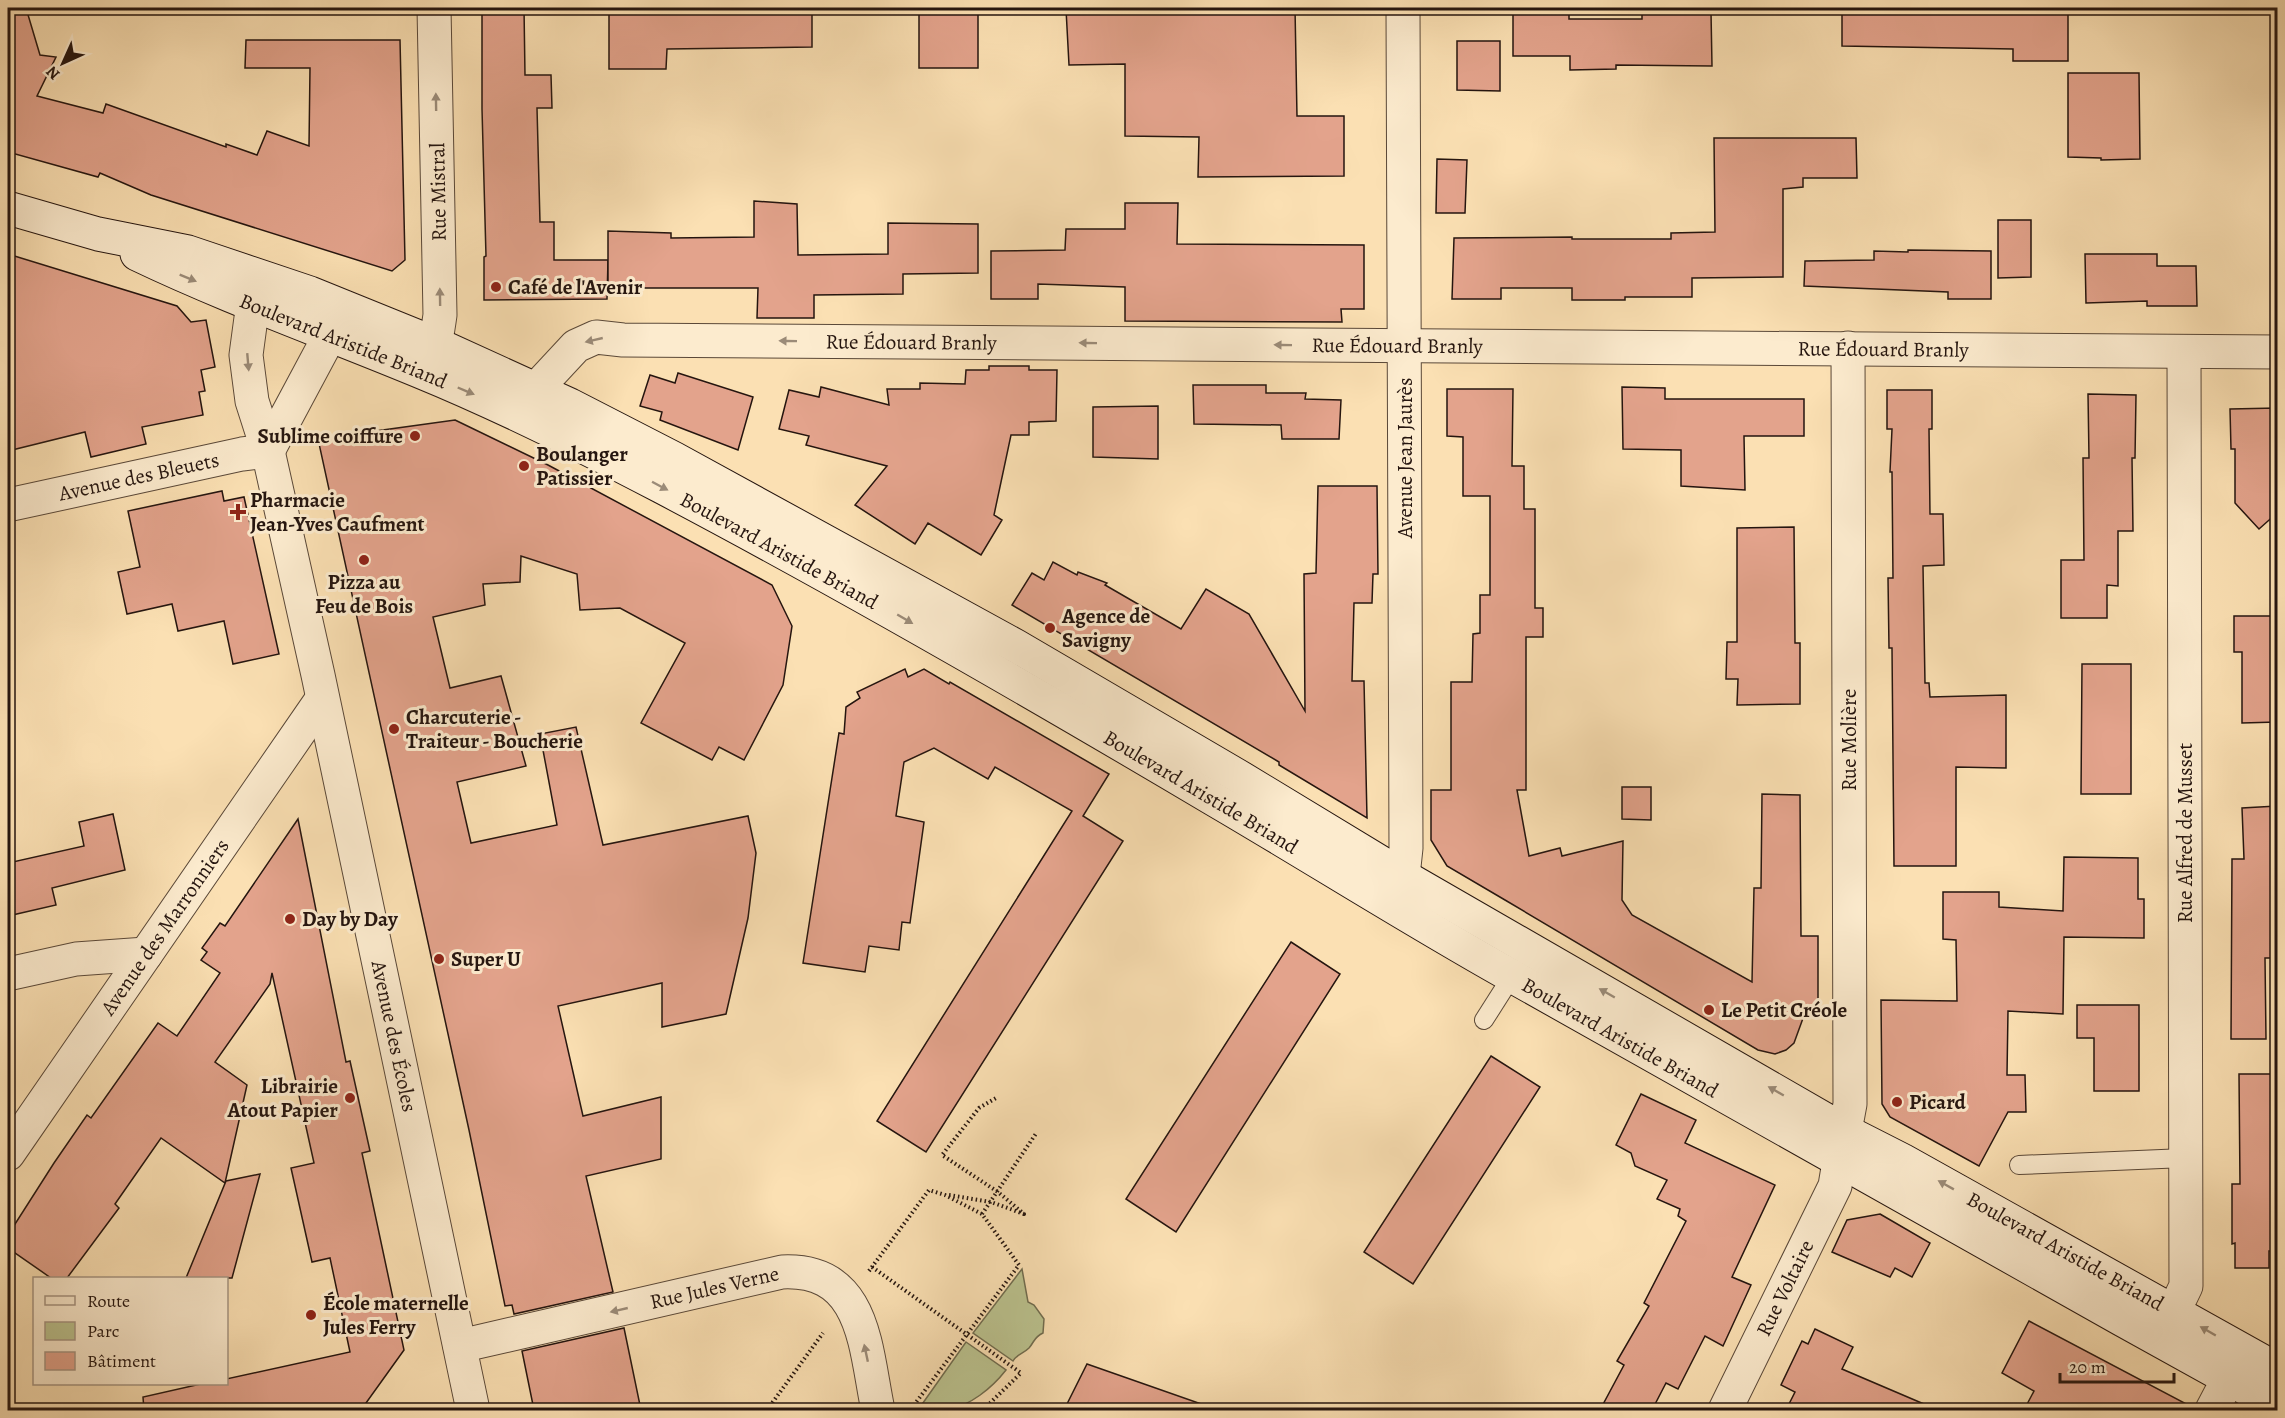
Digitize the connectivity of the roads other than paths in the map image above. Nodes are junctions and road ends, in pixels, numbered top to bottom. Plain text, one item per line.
1 (434, 8) edge
2 (1403, 8) edge
3 (8, 208) edge
4 (98, 234) junction
5 (253, 303) junction
6 (330, 335) junction
7 (1405, 346) junction
8 (1848, 348) junction
9 (2184, 352) junction
10 (2277, 352) edge
11 (429, 357) junction
12 (526, 400) junction
13 (268, 451) junction
14 (8, 505) edge
15 (832, 579) junction
16 (1016, 646) junction
17 (322, 699) junction
18 (1251, 822) junction
19 (1329, 832) junction
20 (1398, 891) junction
21 (146, 954) junction
22 (8, 974) edge
23 (1512, 976) junction
24 (1484, 1020) dead end
25 (1842, 1146) junction
26 (8, 1154) edge
27 (2185, 1158) junction
28 (2019, 1165) dead end
29 (2174, 1311) junction
30 (460, 1346) junction
31 (2236, 1365) junction
32 (2277, 1370) edge
33 (466, 1404) edge
34 (2277, 1406) edge
35 (878, 1410) edge
36 (1725, 1410) edge
37 (2212, 1410) edge

11 -> 1 street, Rue Mistral
2 - 7 street, Avenue Jean Jaurès
3 - 4 street, Boulevard Aristide Briand
4 -> 5 street, Boulevard Aristide Briand
4 - 11 street, Boulevard Aristide Briand
5 - 6 street, Boulevard Aristide Briand
5 - 11 street
5 -> 13 street, Avenue des Écoles
6 - 11 street, Boulevard Aristide Briand
6 - 13 street
7 - 8 street, Rue Édouard Branly
7 -> 12 street, Rue Édouard Branly
7 - 20 street, Avenue Jean Jaurès
8 - 9 street, Rue Édouard Branly
8 - 25 street, Rue Molière
9 - 10 street, Rue Édouard Branly
9 - 27 street, Rue Alfred de Musset
11 - 12 street, Boulevard Aristide Briand
12 -> 15 street, Boulevard Aristide Briand
12 - 16 street, Boulevard Aristide Briand
13 - 14 street, Avenue des Bleuets
13 - 17 street, Avenue des Écoles
15 - 16 lane
15 -> 18 street, Boulevard Aristide Briand
16 - 19 street, Boulevard Aristide Briand
17 - 21 street, Avenue des Marronniers
17 - 30 street, Avenue des Écoles
18 - 19 lane
18 - 20 street, Boulevard Aristide Briand
19 - 20 street, Boulevard Aristide Briand
20 - 23 street, Boulevard Aristide Briand
25 -> 20 street, Boulevard Aristide Briand
21 - 22 street
21 - 26 street, Avenue des Marronniers
23 - 24 lane
23 - 25 street, Boulevard Aristide Briand
29 -> 25 street, Boulevard Aristide Briand
25 - 31 street, Boulevard Aristide Briand
25 - 36 street, Rue Voltaire
27 - 28 lane
27 - 29 street, Rue Alfred de Musset
31 -> 29 street, Boulevard Aristide Briand
30 - 33 street, Avenue des Écoles
35 -> 30 street, Rue Jules Verne
31 - 32 street, Boulevard Aristide Briand
31 - 34 street, Boulevard Aristide Briand
31 - 37 street

